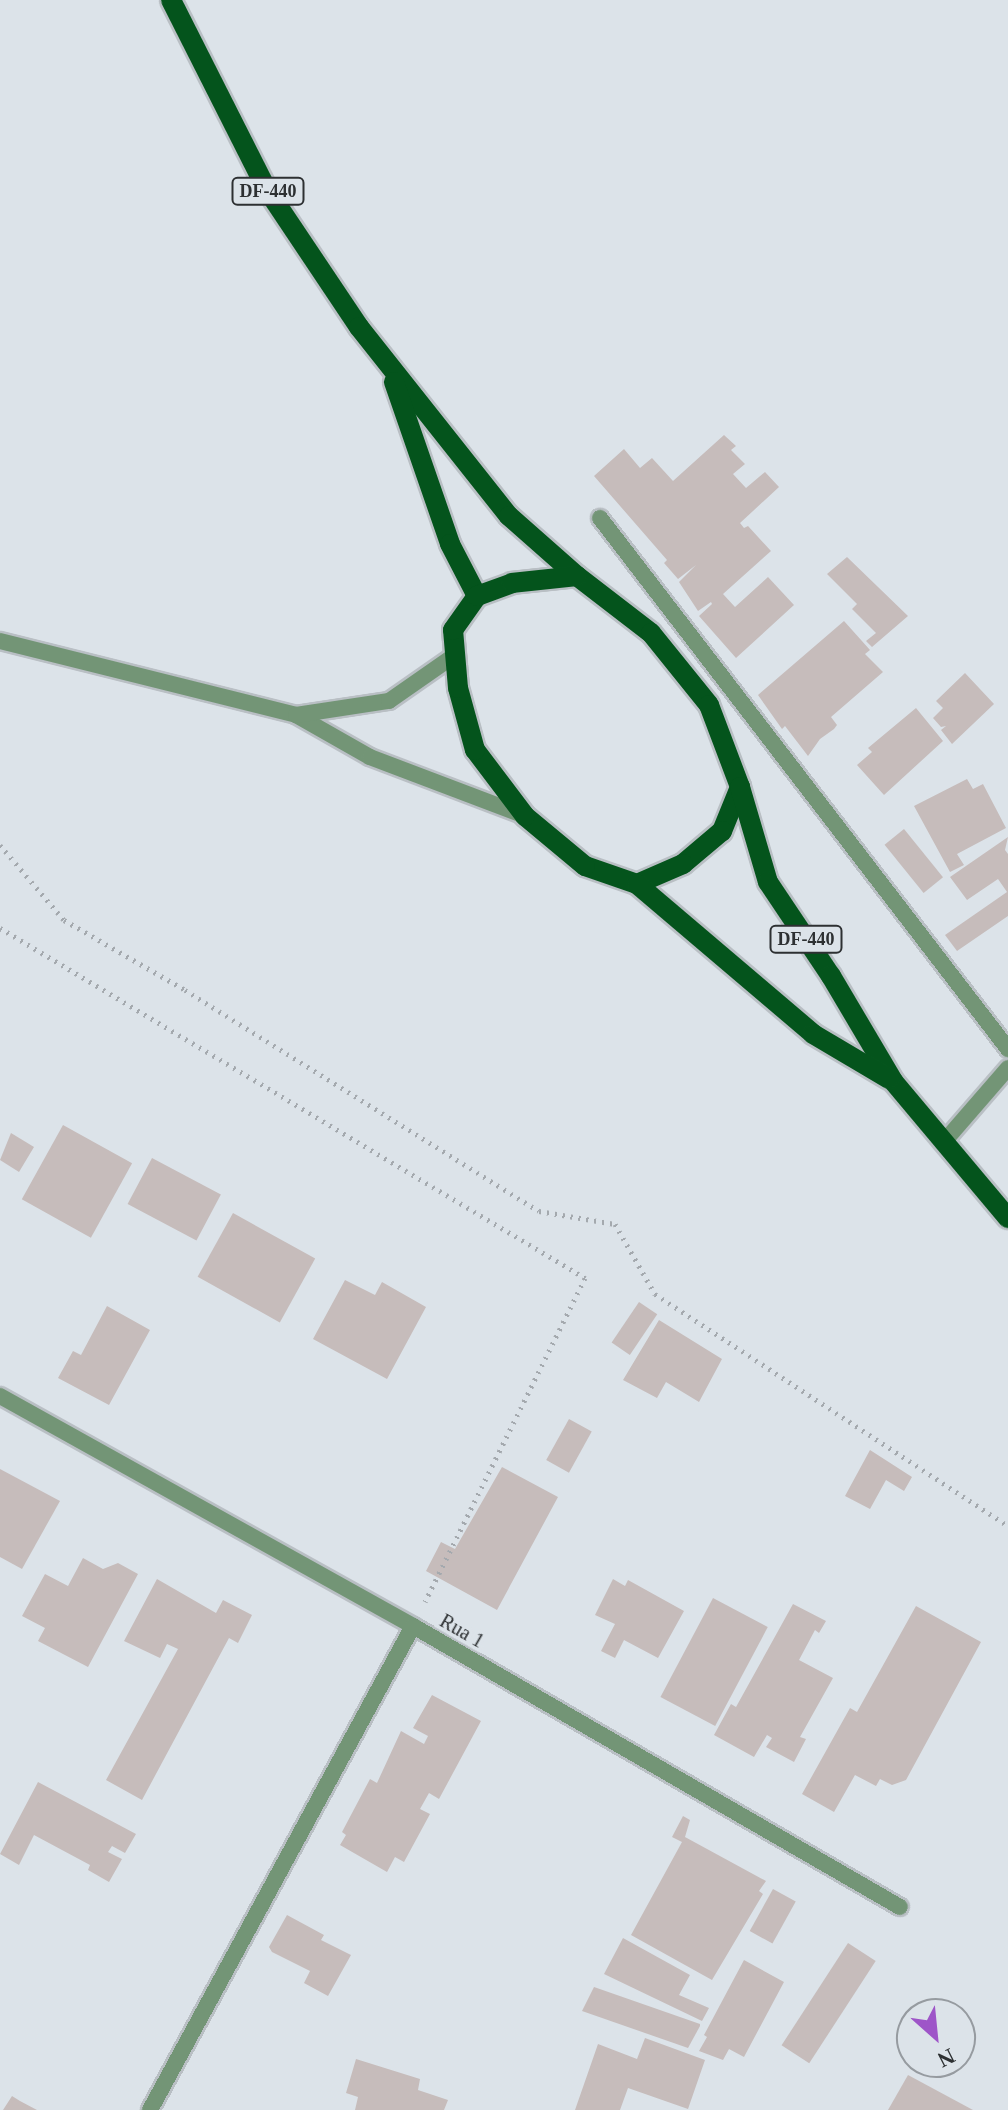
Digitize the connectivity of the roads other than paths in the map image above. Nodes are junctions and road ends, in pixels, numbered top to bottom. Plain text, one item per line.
1 (171, 0) edge
2 (389, 367) junction
3 (600, 518) dead end
4 (577, 576) junction
5 (477, 596) junction
6 (0, 641) edge
7 (455, 655) junction
8 (296, 715) junction
9 (740, 787) junction
10 (525, 816) junction
11 (637, 884) junction
12 (1008, 1049) edge
13 (1008, 1068) edge
14 (893, 1081) junction
15 (943, 1143) junction
16 (1008, 1218) edge
17 (0, 1396) edge
18 (413, 1626) junction
19 (900, 1907) dead end
20 (150, 2110) edge

1 - 2 main road, DF-440
2 - 4 main road, DF-440
2 - 5 main road, DF-440
3 - 12 street
4 - 5 main road
4 - 9 main road
5 - 7 main road
6 - 8 street
7 - 8 street
7 - 10 main road
8 - 10 street
9 - 11 main road
9 - 14 main road, DF-440
10 - 11 main road
11 - 14 main road, DF-440
13 - 15 street
14 - 15 main road, DF-440
15 - 16 main road, DF-440
17 - 18 street, Rua 1
18 - 19 street, Rua 1
18 - 20 street

